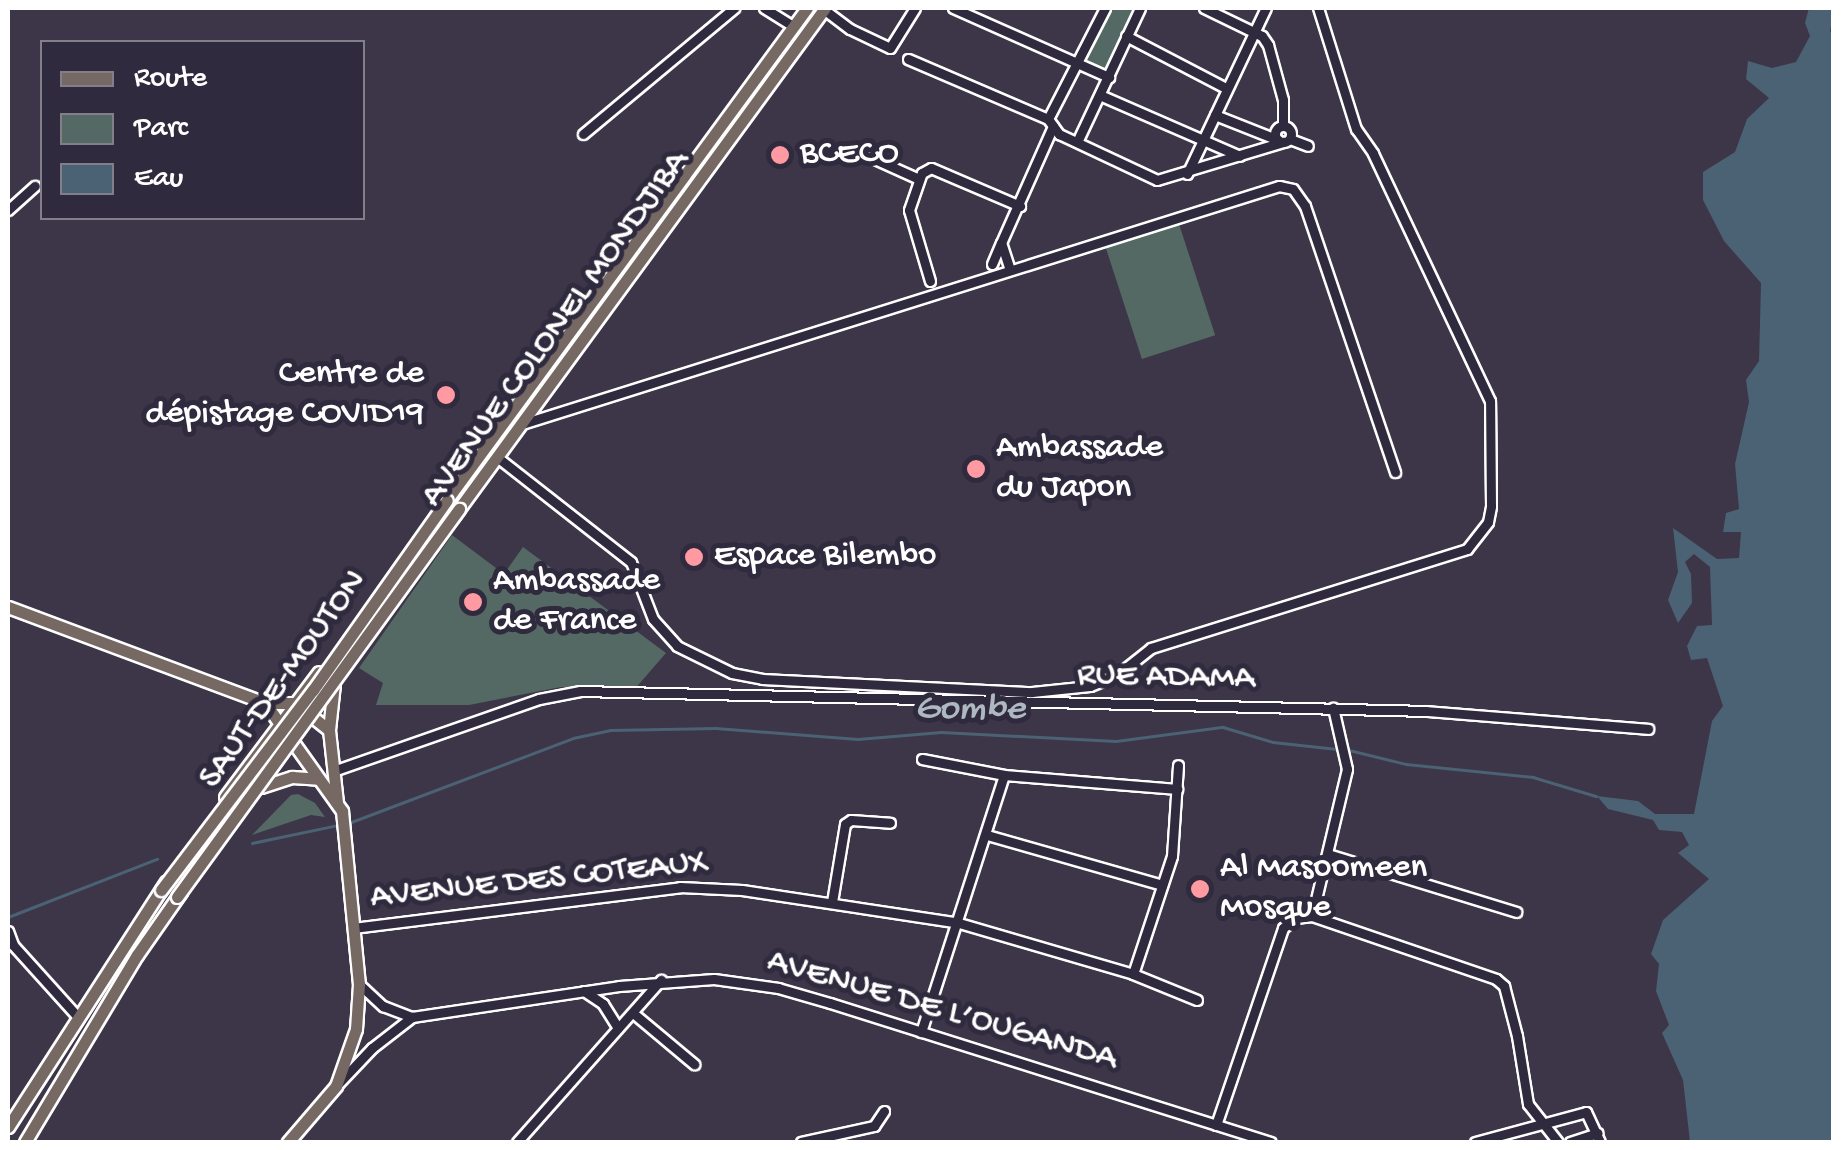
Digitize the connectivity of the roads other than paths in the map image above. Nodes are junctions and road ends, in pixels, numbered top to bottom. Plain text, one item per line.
1 (734, 8) edge
2 (764, 8) edge
3 (807, 8) edge
4 (823, 8) edge
5 (915, 8) edge
6 (953, 8) edge
7 (1140, 8) edge
8 (1204, 8) edge
9 (1266, 8) edge
10 (1318, 8) edge
11 (1101, 9) edge
12 (793, 26) junction
13 (1253, 32) junction
14 (1126, 36) junction
15 (908, 58) dead end
16 (1078, 63) junction
17 (1109, 77) junction
18 (1226, 88) junction
19 (1102, 96) junction
20 (736, 102) junction
21 (749, 111) junction
22 (1215, 115) junction
23 (1050, 123) junction
24 (583, 134) dead end
25 (1203, 140) junction
26 (1284, 140) junction
27 (1077, 142) junction
28 (1308, 146) dead end
29 (870, 156) dead end
30 (1240, 156) junction
31 (1187, 174) junction
32 (918, 179) junction
33 (35, 186) dead end
34 (1020, 206) junction
35 (8, 210) edge
36 (1001, 243) junction
37 (992, 264) dead end
38 (1010, 270) junction
39 (930, 282) dead end
40 (510, 414) junction
41 (522, 424) junction
42 (497, 457) junction
43 (1395, 472) dead end
44 (447, 500) junction
45 (459, 509) junction
46 (8, 607) edge
47 (334, 684) junction
48 (309, 686) junction
49 (326, 698) junction
50 (265, 703) junction
51 (295, 704) junction
52 (1333, 708) junction
53 (313, 720) junction
54 (278, 725) junction
55 (1648, 729) dead end
56 (329, 730) junction
57 (295, 743) junction
58 (262, 746) junction
59 (281, 760) junction
60 (922, 760) dead end
61 (1178, 765) dead end
62 (336, 770) junction
63 (1004, 775) junction
64 (318, 779) junction
65 (261, 788) junction
66 (1177, 789) junction
67 (340, 808) junction
68 (890, 823) dead end
69 (988, 836) junction
70 (1328, 854) junction
71 (1162, 886) junction
72 (161, 890) junction
73 (176, 898) junction
74 (832, 902) junction
75 (1516, 912) dead end
76 (1312, 916) junction
77 (959, 923) junction
78 (353, 928) junction
79 (8, 930) edge
80 (1133, 974) junction
81 (661, 980) junction
82 (359, 984) junction
83 (583, 990) junction
84 (1196, 1000) dead end
85 (633, 1012) junction
86 (77, 1016) junction
87 (412, 1017) junction
88 (618, 1028) junction
89 (921, 1032) junction
90 (694, 1064) dead end
91 (336, 1086) junction
92 (884, 1111) dead end
93 (1543, 1124) junction
94 (1216, 1125) junction
95 (8, 1127) edge
96 (1599, 1138) edge
97 (25, 1142) edge
98 (288, 1142) edge
99 (517, 1142) edge
100 (801, 1142) edge
101 (1272, 1142) edge
102 (1475, 1142) edge
103 (1558, 1142) edge
104 (1570, 1142) edge

1 - 24 street
2 - 12 street
3 - 12 main road, AVENUE COLONEL MONDJIBA
4 - 5 street
4 - 21 main road, AVENUE COLONEL MONDJIBA
6 - 16 street
7 - 14 street
8 - 13 street
9 - 13 street
10 - 42 street
11 - 16 street
12 - 20 main road, AVENUE COLONEL MONDJIBA
13 - 18 street
13 - 26 street
14 - 17 street
14 - 18 street
15 - 23 street
16 - 17 street
16 - 23 street
17 - 19 street
18 - 22 street
19 - 25 street
19 - 27 street
20 - 21 main road
20 - 40 main road, AVENUE COLONEL MONDJIBA
21 - 41 main road, AVENUE COLONEL MONDJIBA
22 - 25 street
22 - 26 street
23 - 27 street
23 - 34 street
25 - 30 street
25 - 31 street
26 - 28 street
26 - 30 street
27 - 31 street
29 - 32 street
30 - 31 street
32 - 34 street
32 - 39 street
33 - 35 street
34 - 36 street
36 - 37 street
36 - 38 street
38 - 41 street
38 - 43 street
40 - 41 main road
40 - 44 main road, AVENUE COLONEL MONDJIBA
41 - 42 main road, AVENUE COLONEL MONDJIBA
42 - 45 main road, AVENUE COLONEL MONDJIBA
44 - 48 main road, AVENUE COLONEL MONDJIBA
44 - 72 main road, SAUT-DE-MOUTON, bridge
45 - 47 main road, AVENUE COLONEL MONDJIBA
45 - 73 main road, SAUT-DE-MOUTON, bridge
46 - 50 main road
47 - 49 main road, AVENUE COLONEL MONDJIBA
47 - 56 main road
48 - 49 main road
48 - 51 main road, AVENUE COLONEL MONDJIBA
49 - 53 main road, AVENUE COLONEL MONDJIBA
50 - 51 main road
50 - 54 main road
51 - 53 main road
51 - 54 main road, AVENUE COLONEL MONDJIBA
52 - 55 street, RUE ADAMA
52 - 62 street, RUE ADAMA
52 - 70 street
53 - 56 main road
53 - 57 main road, AVENUE COLONEL MONDJIBA
54 - 57 main road
54 - 58 main road, AVENUE COLONEL MONDJIBA
56 - 62 main road
57 - 59 main road, AVENUE COLONEL MONDJIBA
57 - 64 main road
58 - 59 main road
58 - 72 main road, AVENUE COLONEL MONDJIBA
59 - 65 main road, AVENUE COLONEL MONDJIBA
60 - 63 street
61 - 66 street
62 - 67 main road
63 - 66 street
63 - 69 street
64 - 65 main road
64 - 67 main road
65 - 73 main road, AVENUE COLONEL MONDJIBA
66 - 71 street
67 - 78 main road
68 - 74 street
69 - 71 street
69 - 77 street
70 - 75 street
70 - 76 street
71 - 80 street
72 - 86 main road
73 - 97 main road
74 - 77 street, AVENUE DES COTEAUX
74 - 78 street, AVENUE DES COTEAUX
76 - 93 street
76 - 94 street
77 - 80 street, AVENUE DES COTEAUX
77 - 89 street
78 - 82 main road
79 - 86 street
80 - 84 street, AVENUE DES COTEAUX
81 - 83 street, AVENUE DE L’OUGANDA
81 - 85 street
81 - 89 street, AVENUE DE L’OUGANDA
82 - 87 street
82 - 91 main road
83 - 87 street, AVENUE DE L’OUGANDA
83 - 88 street
85 - 88 street
85 - 90 street
86 - 95 main road
87 - 91 street, AVENUE DE L’OUGANDA
88 - 99 street
89 - 94 street, AVENUE DE L’OUGANDA
91 - 98 main road
92 - 100 street
93 - 96 street
93 - 102 street
93 - 103 street
94 - 101 street, AVENUE DE L’OUGANDA
96 - 104 street

